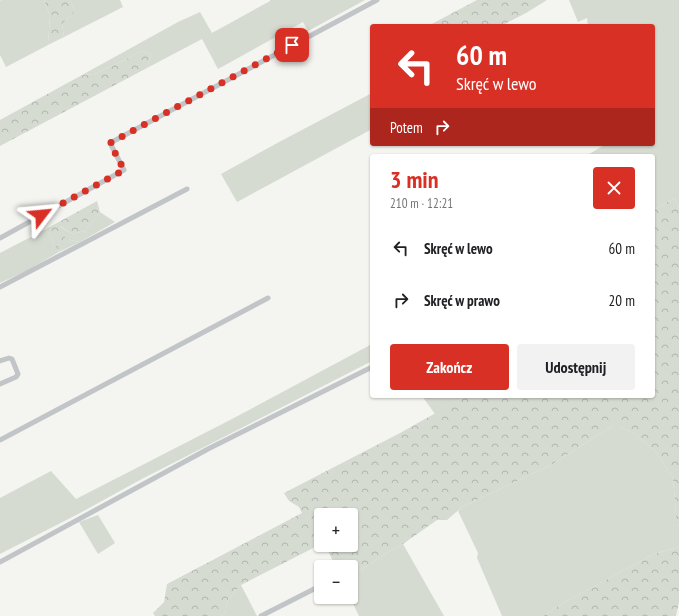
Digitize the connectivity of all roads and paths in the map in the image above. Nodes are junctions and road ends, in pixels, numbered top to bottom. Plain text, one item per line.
1 (377, 0) edge
2 (187, 189) dead end
3 (0, 238) edge
4 (0, 287) edge
5 (268, 298) dead end
6 (0, 361) edge
7 (370, 368) edge
8 (0, 384) edge
9 (0, 440) edge
10 (0, 562) edge
11 (314, 589) edge
12 (261, 616) edge

1 - 3 lane
2 - 4 lane
5 - 9 lane
6 - 8 lane
7 - 10 lane
11 - 12 lane

